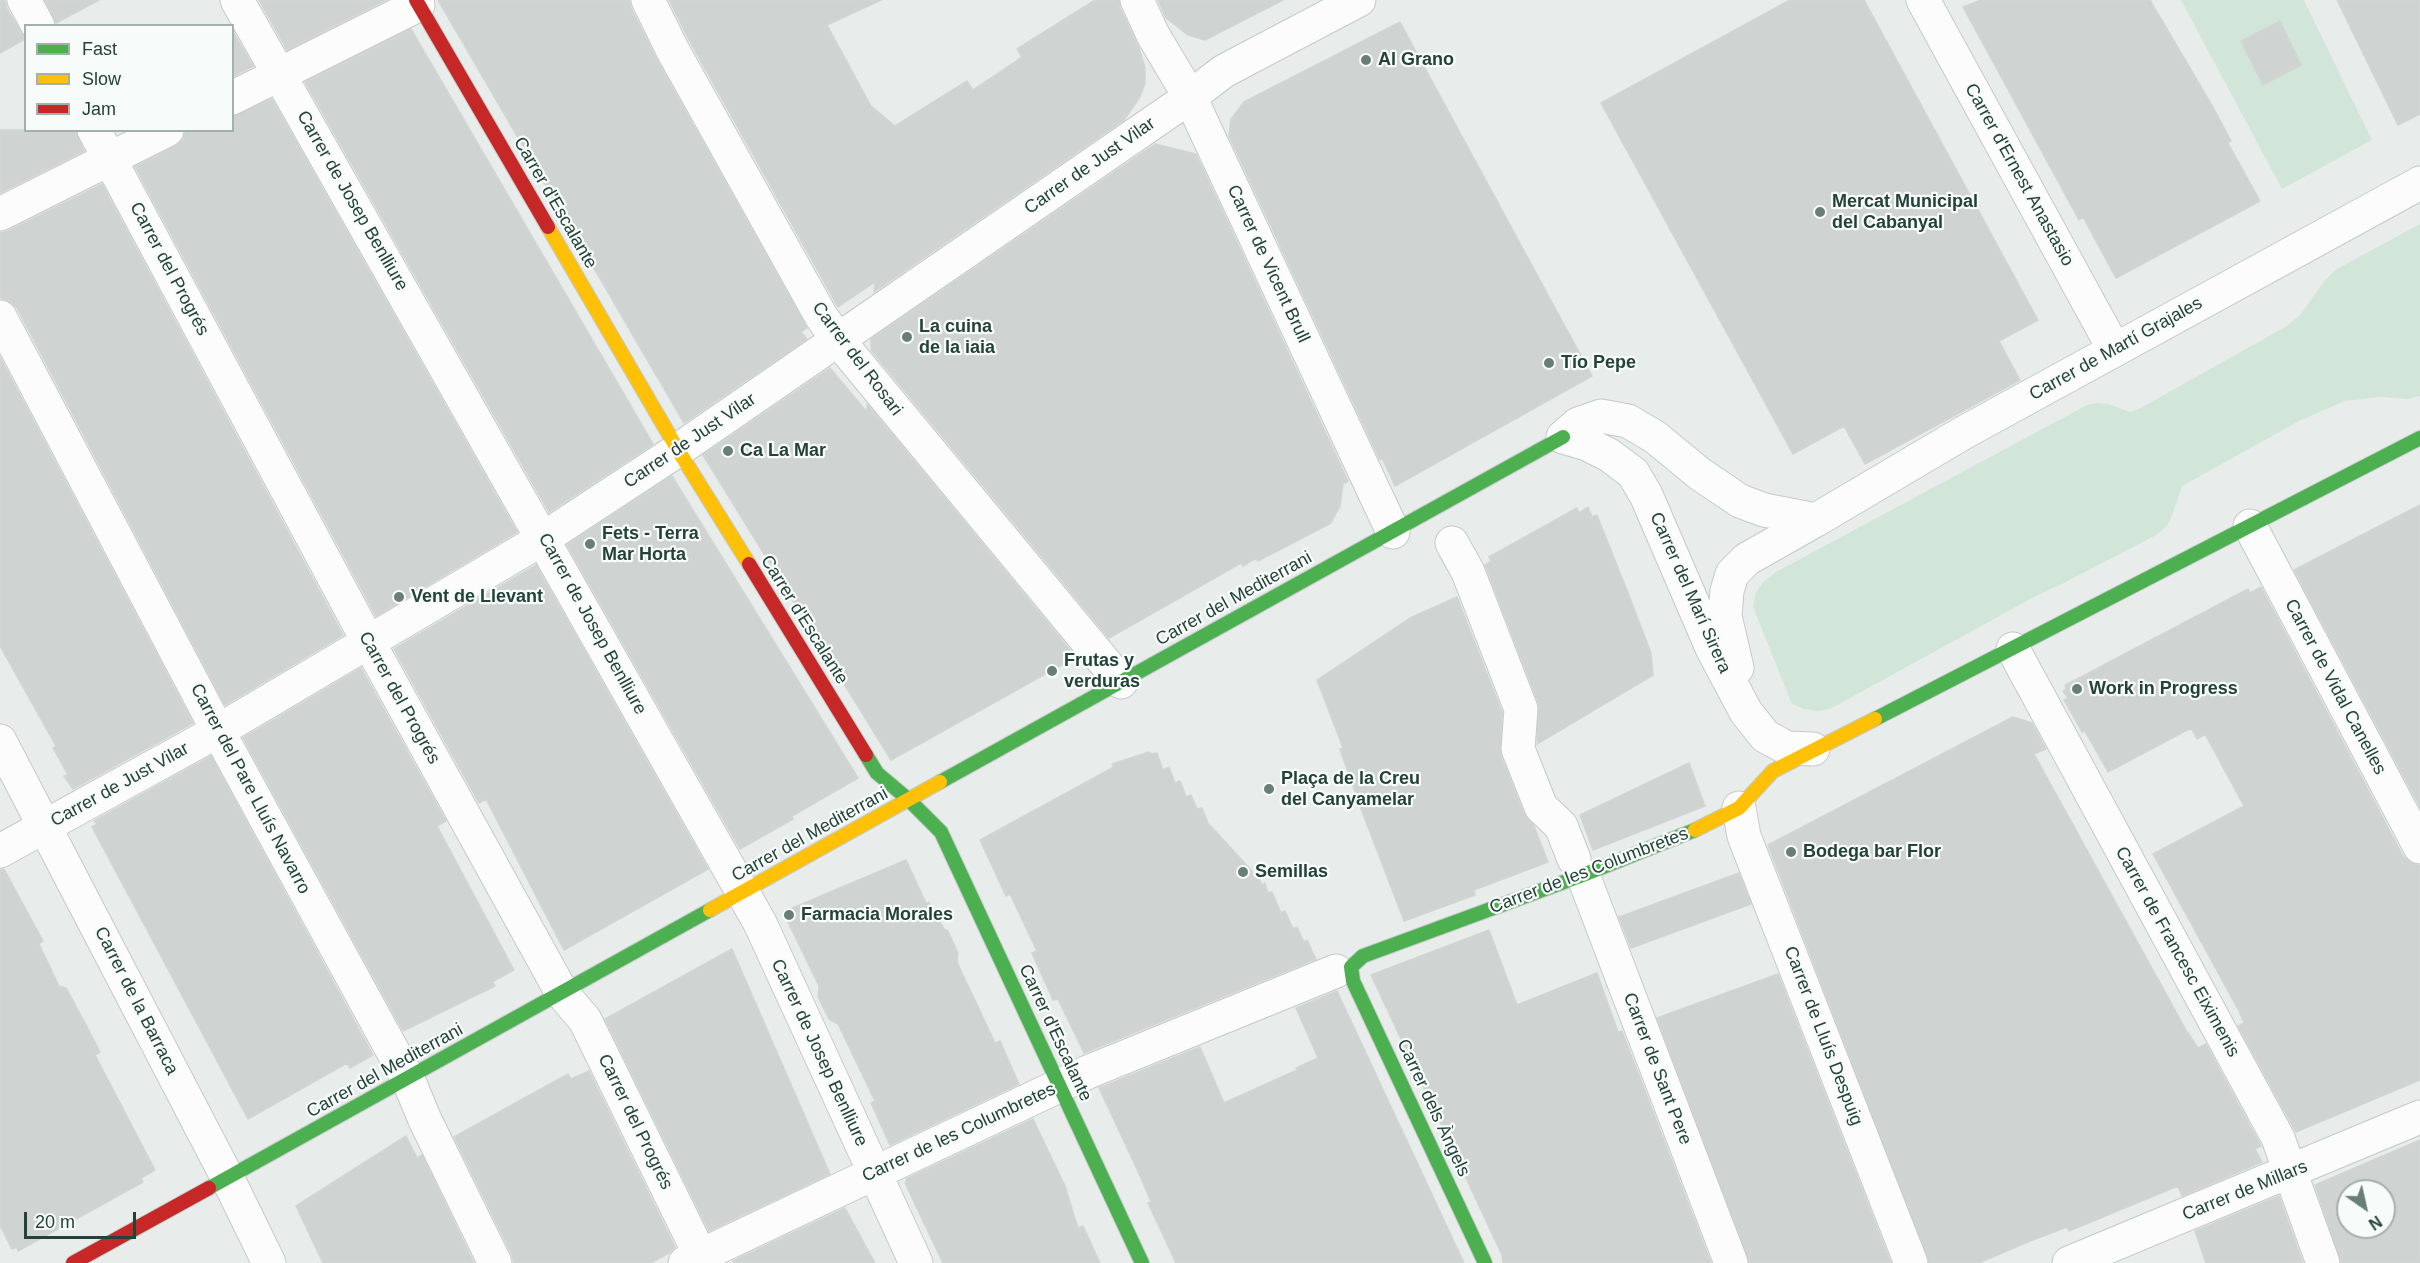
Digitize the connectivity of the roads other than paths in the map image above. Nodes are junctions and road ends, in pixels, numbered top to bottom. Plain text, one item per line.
1 (24, 0) edge
2 (237, 0) edge
3 (648, 0) edge
4 (1137, 0) edge
5 (1359, 0) edge
6 (1923, 0) edge
7 (417, 2) edge
8 (37, 24) edge
9 (280, 75) junction
10 (234, 97) edge
11 (1190, 97) junction
12 (95, 132) edge
13 (163, 132) edge
14 (110, 159) junction
15 (2420, 183) edge
16 (0, 214) edge
17 (0, 317) edge
18 (838, 340) junction
19 (2114, 349) junction
20 (1563, 437) junction
21 (2420, 438) edge
22 (678, 450) junction
23 (1816, 520) junction
24 (2250, 526) junction
25 (1393, 532) junction
26 (544, 538) junction
27 (1452, 543) dead end
28 (369, 644) junction
29 (2013, 650) junction
30 (1120, 682) junction
31 (1746, 712) junction
32 (218, 731) junction
33 (0, 741) edge
34 (1813, 749) junction
35 (909, 800) junction
36 (1739, 808) junction
37 (45, 826) junction
38 (2420, 847) edge
39 (0, 851) edge
40 (1579, 867) junction
41 (743, 893) junction
42 (1344, 969) junction
43 (562, 993) junction
44 (408, 1079) junction
45 (1061, 1085) junction
46 (2420, 1117) edge
47 (874, 1172) junction
48 (2291, 1172) junction
49 (226, 1177) junction
50 (697, 1260) edge
51 (73, 1263) edge
52 (269, 1263) edge
53 (495, 1263) edge
54 (916, 1263) edge
55 (1142, 1263) edge
56 (1485, 1263) edge
57 (1731, 1263) edge
58 (1911, 1263) edge
59 (2069, 1263) edge
60 (2323, 1263) edge

1 - 8 street
2 - 9 street, Carrer de Josep Benlliure
3 - 18 street, Carrer del Rosari
4 - 11 street, Carrer de Vicent Brull
5 - 11 street, Carrer de Just Vilar
6 - 19 street, Carrer d'Ernest Anastasio
7 - 9 street
7 - 22 street, Carrer d'Escalante
9 - 10 street
9 - 26 street, Carrer de Josep Benlliure
11 - 18 street, Carrer de Just Vilar
11 - 25 street, Carrer de Vicent Brull
12 - 14 street, Carrer del Progrés
13 - 14 street
14 - 16 street
14 - 28 street, Carrer del Progrés
15 - 19 street, Carrer de Martí Grajales
17 - 32 street, Carrer del Pare Lluís Navarro
18 - 22 street, Carrer de Just Vilar
18 - 30 street, Carrer del Rosari
19 - 23 street, Carrer de Martí Grajales
20 - 23 street
20 - 25 street, Carrer del Mediterrani
20 - 31 street, Carrer del Marí Sirera
21 - 24 street
22 - 26 street, Carrer de Just Vilar
22 - 35 street, Carrer d'Escalante
23 - 31 street, Carrer de Martí Grajales
24 - 29 street
24 - 38 street, Carrer de Vidal Canelles
25 - 30 street, Carrer del Mediterrani
26 - 28 street, Carrer de Just Vilar
26 - 41 street, Carrer de Josep Benlliure
27 - 40 street, Carrer de Sant Pere
28 - 32 street, Carrer de Just Vilar
28 - 43 street, Carrer del Progrés
29 - 34 street
29 - 48 street, Carrer de Francesc Eiximenis
30 - 35 street, Carrer del Mediterrani
31 - 34 street, Carrer del Marí Sirera
32 - 37 street, Carrer de Just Vilar
32 - 44 street, Carrer del Pare Lluís Navarro
33 - 37 street, Carrer de la Barraca
34 - 36 street, Carrer de les Columbretes
35 - 41 street, Carrer del Mediterrani
35 - 45 street, Carrer d'Escalante
36 - 40 street, Carrer de les Columbretes
36 - 58 street, Carrer de Lluís Despuig
37 - 39 street, Carrer de Just Vilar
37 - 49 street, Carrer de la Barraca
40 - 42 street, Carrer de les Columbretes
40 - 57 street, Carrer de Sant Pere
41 - 43 street, Carrer del Mediterrani
41 - 47 street, Carrer de Josep Benlliure
42 - 45 street, Carrer de les Columbretes
42 - 56 street, Carrer dels Àngels
43 - 44 street, Carrer del Mediterrani
43 - 50 street, Carrer del Progrés
44 - 49 street, Carrer del Mediterrani
44 - 53 street, Carrer del Pare Lluís Navarro
45 - 47 street, Carrer de les Columbretes
45 - 55 street, Carrer d'Escalante
46 - 48 street, Carrer de Millars
47 - 50 street, Carrer de les Columbretes
47 - 54 street, Carrer de Josep Benlliure
48 - 59 street, Carrer de Millars
48 - 60 street, Carrer de Francesc Eiximenis
49 - 51 street, Carrer del Mediterrani
49 - 52 street, Carrer de la Barraca

